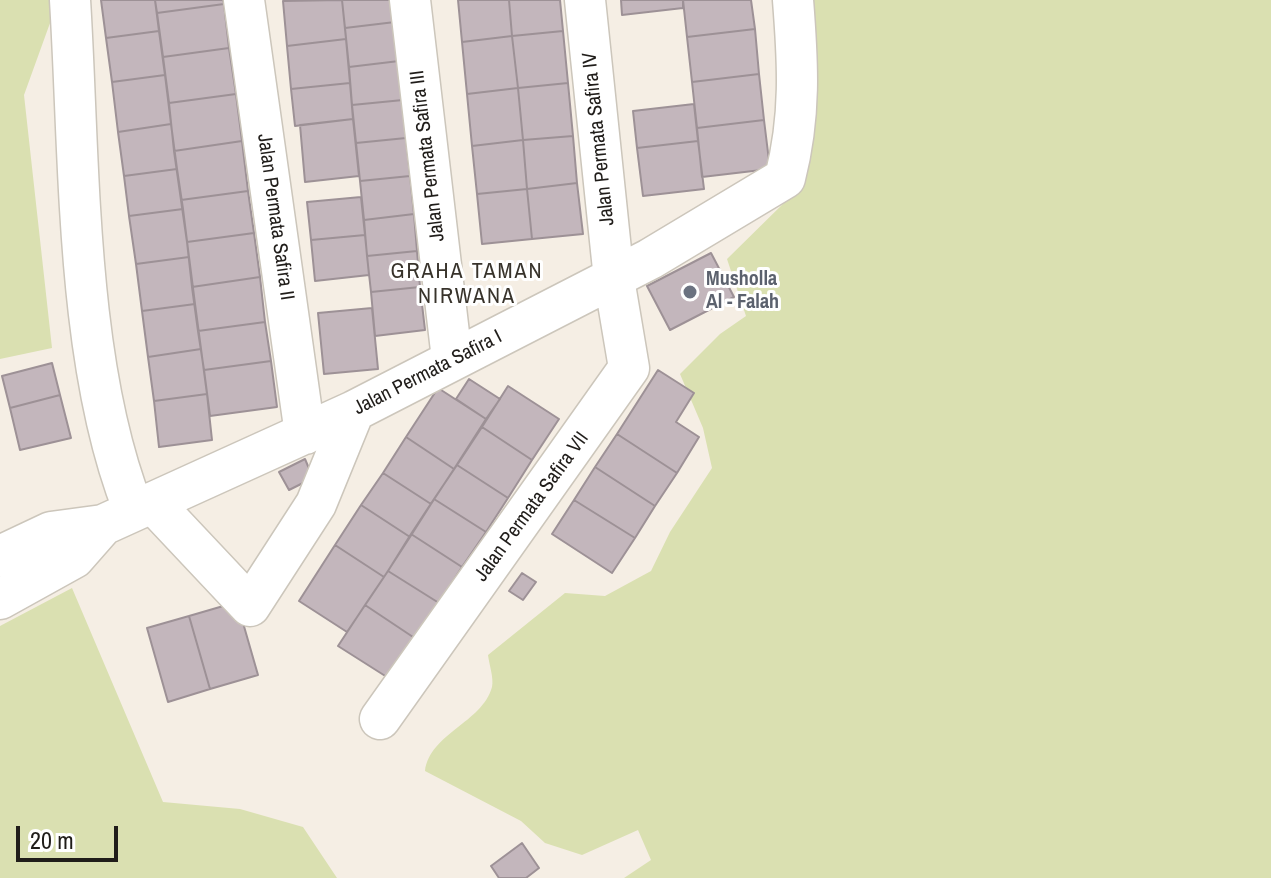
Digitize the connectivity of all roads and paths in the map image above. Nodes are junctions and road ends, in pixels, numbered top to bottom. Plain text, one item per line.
1 (70, 0) edge
2 (244, 0) edge
3 (410, 0) edge
4 (585, 0) edge
5 (793, 0) edge
6 (614, 279) junction
7 (452, 359) junction
8 (354, 411) junction
9 (305, 434) junction
10 (130, 512) junction
11 (0, 556) edge
12 (0, 599) edge
13 (380, 719) dead end

1 - 10 street
2 - 9 street, Jalan Permata Safira II
3 - 7 street, Jalan Permata Safira III
4 - 6 street, Jalan Permata Safira IV
5 - 6 street, Jalan Permata Safira I
6 - 7 street, Jalan Permata Safira I
6 - 13 street, Jalan Permata Safira VII
7 - 8 street, Jalan Permata Safira I
8 - 9 street, Jalan Permata Safira I
8 - 10 street
9 - 10 street, Jalan Permata Safira I
10 - 11 street, Jalan Permata Safira I
10 - 12 street, Jalan Permata Safira I

